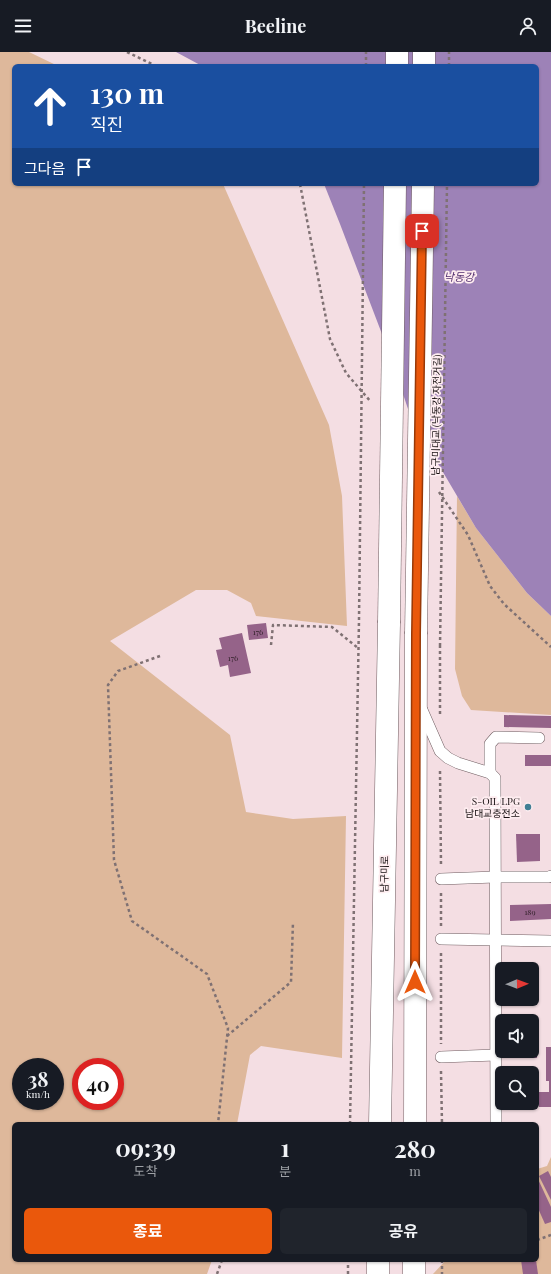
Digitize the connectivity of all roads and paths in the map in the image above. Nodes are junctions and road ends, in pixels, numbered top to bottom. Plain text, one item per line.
1 (127, 52) edge
2 (366, 52) edge
3 (397, 52) edge
4 (424, 52) edge
5 (449, 52) edge
6 (152, 64) edge
7 (366, 64) edge
8 (397, 64) edge
9 (424, 64) edge
10 (449, 64) edge
11 (364, 186) edge
12 (395, 186) edge
13 (422, 186) edge
14 (447, 186) edge
15 (271, 645) dead end
16 (440, 646) dead end
17 (358, 648) junction
18 (160, 656) dead end
19 (417, 696) junction
20 (539, 738) dead end
21 (490, 772) junction
22 (551, 876) edge
23 (495, 877) junction
24 (441, 879) dead end
25 (293, 922) dead end
26 (441, 939) dead end
27 (496, 940) junction
28 (551, 941) edge
29 (496, 1014) edge
30 (227, 1037) junction
31 (495, 1055) edge
32 (441, 1057) dead end
33 (496, 1058) edge
34 (218, 1122) edge
35 (350, 1122) edge
36 (380, 1122) edge
37 (415, 1122) edge
38 (496, 1122) edge
39 (551, 1234) edge
40 (539, 1239) edge
41 (221, 1262) edge
42 (348, 1262) edge
43 (378, 1262) edge
44 (414, 1262) edge
45 (418, 1262) edge
46 (442, 1262) edge
47 (217, 1274) edge
48 (348, 1274) edge
49 (378, 1274) edge
50 (415, 1274) edge
51 (442, 1274) edge

1 - 6 path
2 - 7 path
3 - 8 street
4 - 9 street
5 - 10 path
11 - 17 path, bridge
12 - 36 street, 남구미로, bridge
13 - 19 street, bridge
14 - 16 path, 남구미대교 (낙동강 자전거길), bridge
15 - 17 path
17 - 35 path
18 - 30 path
19 - 21 lane
19 - 37 street
20 - 21 lane
21 - 23 lane
22 - 23 lane
23 - 24 lane
23 - 27 lane
25 - 30 path
26 - 27 lane
27 - 28 lane
27 - 29 lane
30 - 34 path
31 - 32 lane
33 - 38 lane
39 - 40 path
41 - 47 path
42 - 48 path
43 - 49 street
44 - 50 street
45 - 50 lane
46 - 51 path

